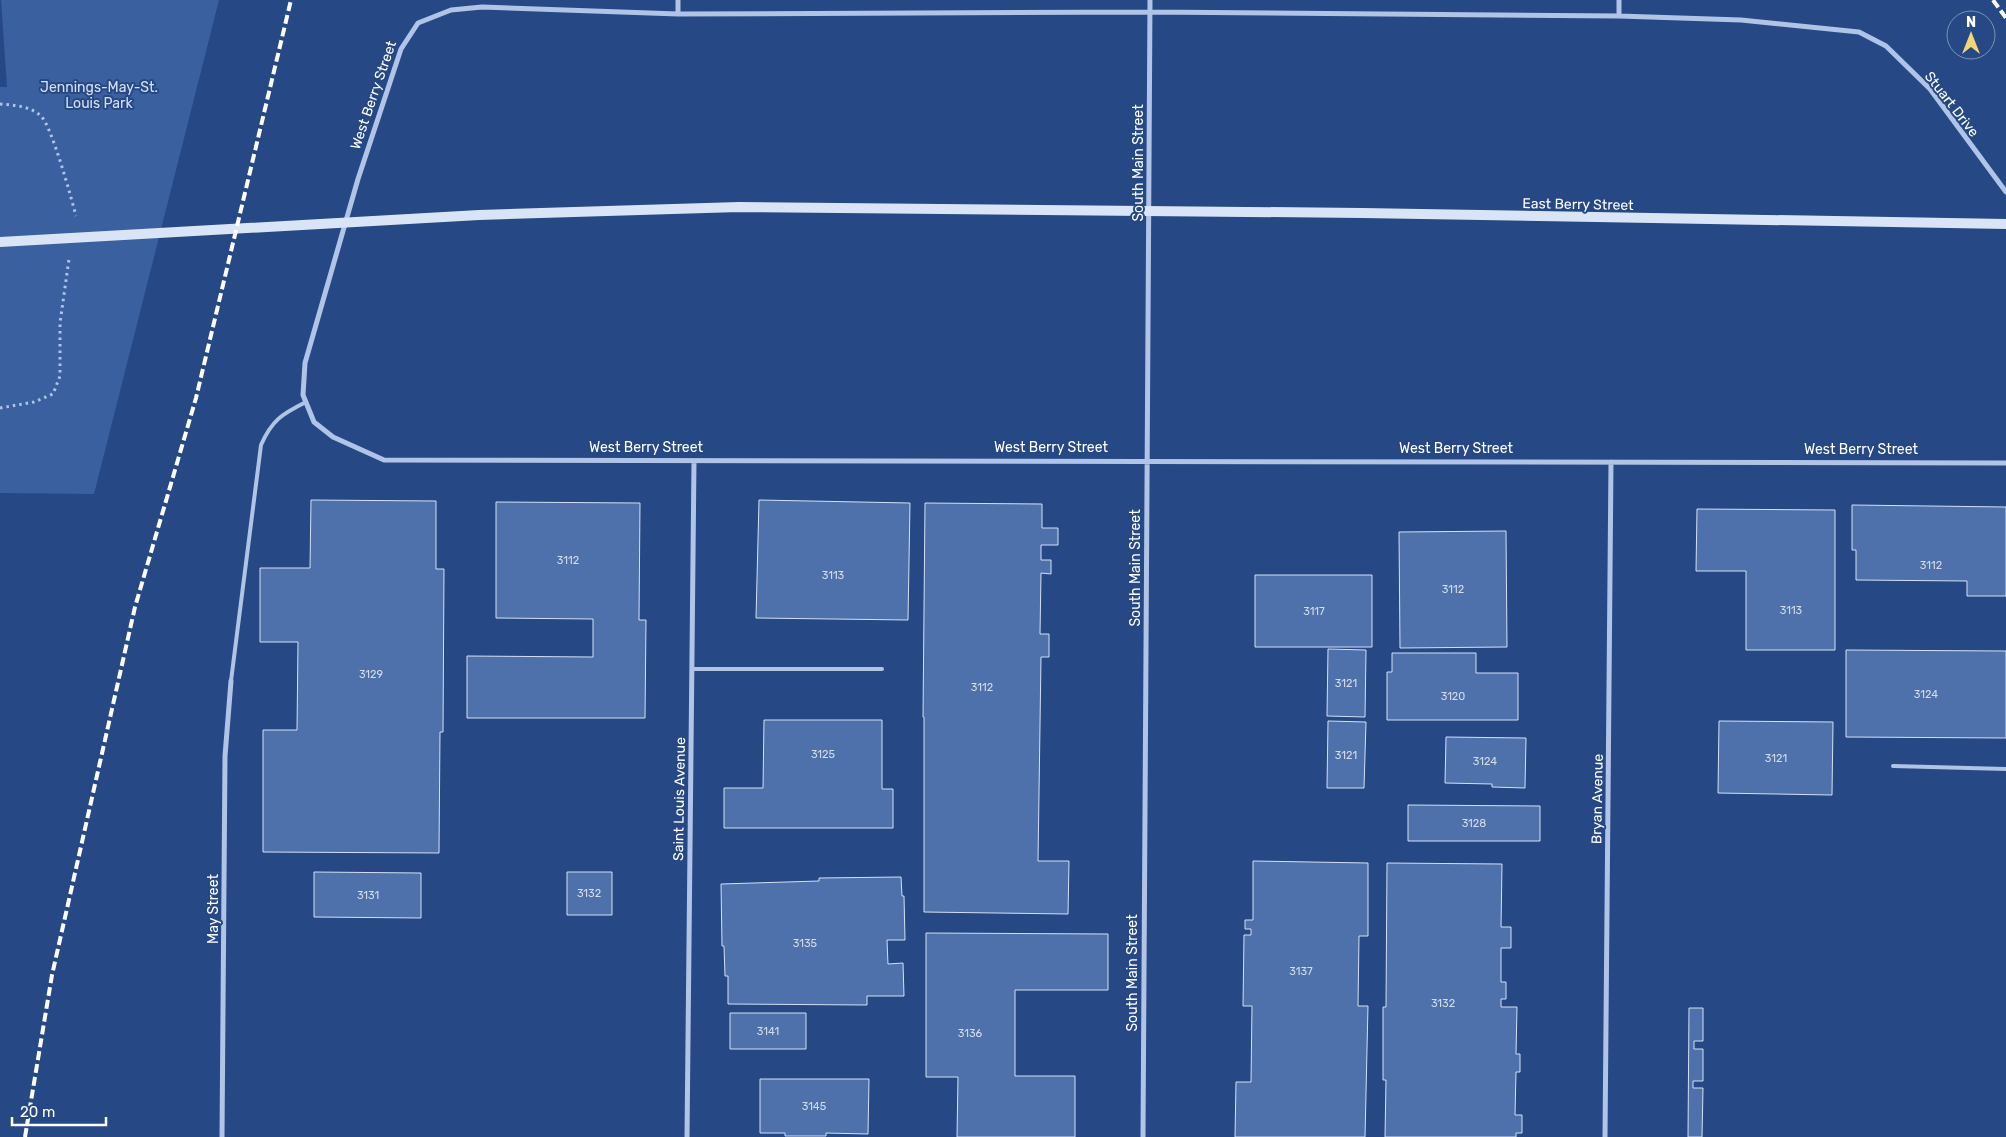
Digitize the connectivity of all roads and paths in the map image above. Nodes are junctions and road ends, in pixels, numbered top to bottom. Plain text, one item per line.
1 (678, 0) edge
2 (1150, 0) edge
3 (1619, 0) edge
4 (1150, 12) junction
5 (678, 14) junction
6 (1619, 16) junction
7 (2006, 192) edge
8 (1149, 210) junction
9 (2006, 224) edge
10 (0, 242) edge
11 (306, 402) junction
12 (694, 460) junction
13 (1147, 461) junction
14 (1611, 462) junction
15 (2006, 463) edge
16 (692, 669) junction
17 (882, 669) dead end
18 (231, 681) joint
19 (1893, 766) dead end
20 (2006, 769) edge
21 (222, 1137) edge
22 (687, 1137) edge
23 (1143, 1137) edge
24 (1605, 1137) edge

1 - 5 street
2 - 4 street, South Main Street
3 - 6 street
4 - 5 street, West Berry Street
4 - 6 street
4 - 8 street, South Main Street
5 - 11 street, West Berry Street
6 - 7 street, Stuart Drive
8 - 9 main road, East Berry Street
8 - 10 main road
8 - 13 street, South Main Street
11 - 12 street, West Berry Street
11 - 18 lane
12 - 13 street, West Berry Street
12 - 16 street, Saint Louis Avenue
13 - 14 street, West Berry Street
13 - 23 street, South Main Street
14 - 15 street, West Berry Street
14 - 24 street, Bryan Avenue
16 - 17 lane
16 - 22 street, Saint Louis Avenue
18 - 21 street, May Street
19 - 20 lane

